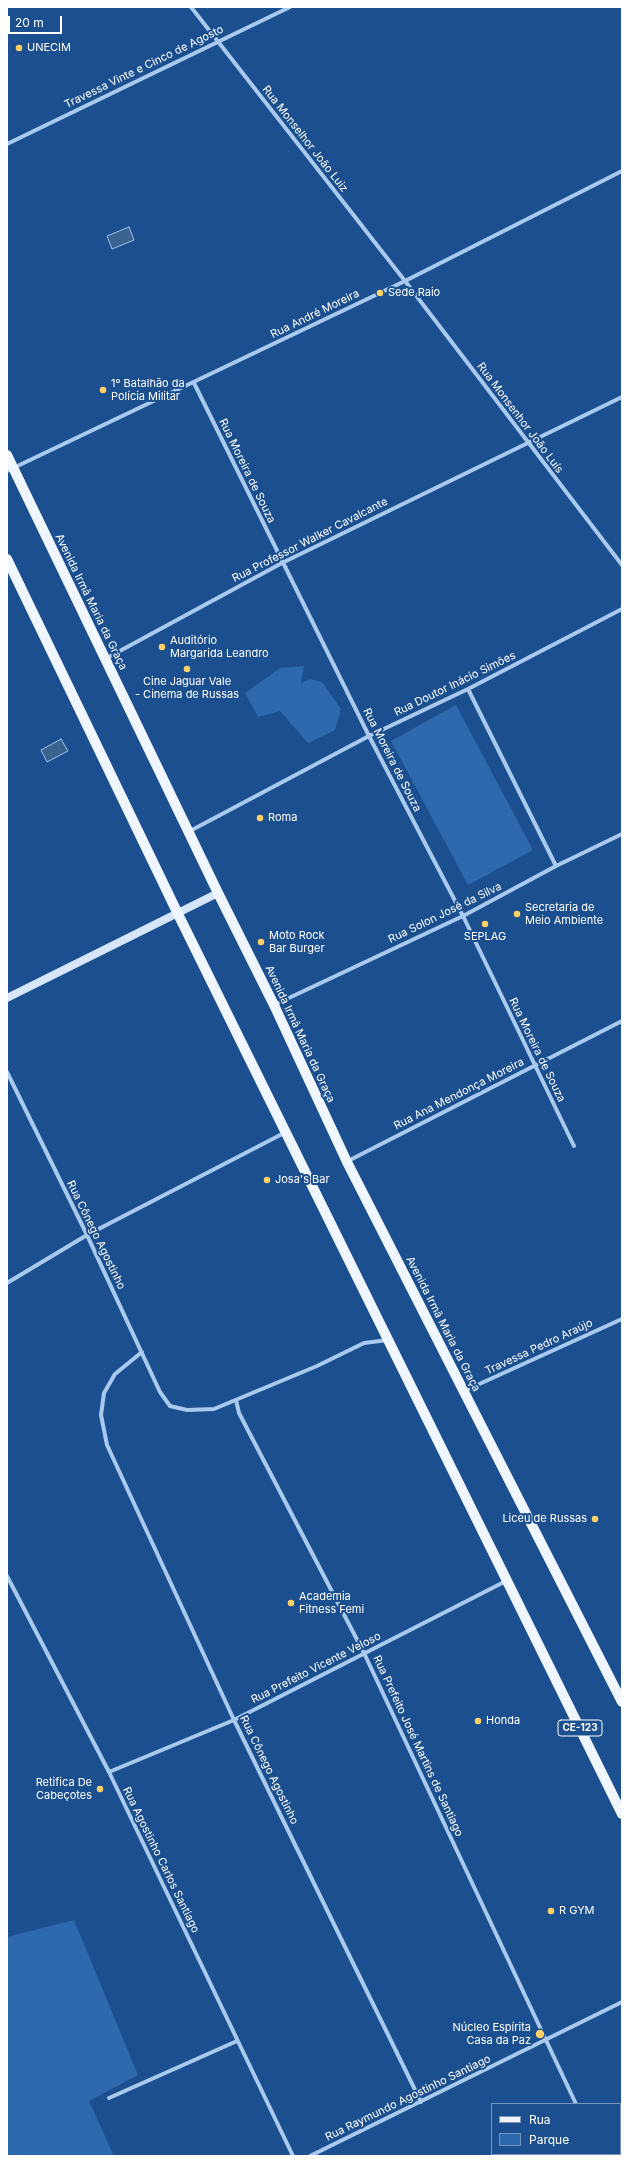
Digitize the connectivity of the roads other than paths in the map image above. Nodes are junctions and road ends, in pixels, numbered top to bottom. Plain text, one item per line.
1 (191, 7) edge
2 (290, 7) edge
3 (217, 42) junction
4 (7, 144) edge
5 (622, 171) edge
6 (405, 281) junction
7 (194, 383) junction
8 (622, 397) edge
9 (527, 442) junction
10 (7, 455) edge
11 (10, 469) edge
12 (7, 559) edge
13 (282, 563) junction
14 (622, 565) edge
15 (622, 609) edge
16 (104, 659) junction
17 (468, 689) junction
18 (369, 736) junction
19 (190, 831) junction
20 (622, 834) edge
21 (556, 866) junction
22 (218, 893) junction
23 (178, 914) junction
24 (463, 916) junction
25 (7, 998) edge
26 (274, 1005) junction
27 (622, 1021) edge
28 (534, 1065) junction
29 (7, 1072) edge
30 (286, 1132) junction
31 (574, 1146) dead end
32 (347, 1162) junction
33 (87, 1236) junction
34 (7, 1283) edge
35 (622, 1320) edge
36 (388, 1340) junction
37 (142, 1352) junction
38 (464, 1392) junction
39 (236, 1400) junction
40 (7, 1576) edge
41 (506, 1581) junction
42 (364, 1653) junction
43 (622, 1702) edge
44 (234, 1720) junction
45 (109, 1772) junction
46 (622, 1814) edge
47 (622, 2002) edge
48 (546, 2040) junction
49 (237, 2041) junction
50 (109, 2098) dead end
51 (421, 2102) junction
52 (576, 2103) edge
53 (293, 2156) edge
54 (310, 2156) edge

1 - 3 street, Rua Monselhor João Luiz
2 - 3 street, Travessa Vinte e Cinco de Agosto
3 - 4 street, Travessa Vinte e Cinco de Agosto
3 - 6 street, Rua Monselhor João Luiz
5 - 6 street, Rua André Moreira
6 - 7 street, Rua André Moreira
6 - 9 street, Rua Monsenhor João Luís
7 - 11 street, Rua André Moreira
7 - 13 street, Rua Moreira de Souza
8 - 9 street, Rua Professor Walker Cavalcante
9 - 13 street, Rua Professor Walker Cavalcante
9 - 14 street, Rua Monsenhor João Luís
10 - 11 main road, Avenida Irmã Maria da Graça
11 - 16 main road, Avenida Irmã Maria da Graça
12 - 23 main road
13 - 16 street, Rua Professor Walker Cavalcante
13 - 18 street, Rua Moreira de Souza
15 - 17 street, Rua Doutor Inácio Simões
16 - 19 main road, Avenida Irmã Maria da Graça
17 - 18 street, Rua Doutor Inácio Simões
17 - 21 street
18 - 19 street, Rua Doutor Inácio Simões
18 - 24 street, Rua Moreira de Souza
19 - 22 main road, Avenida Irmã Maria da Graça
20 - 21 street, Rua Solon José da Silva
21 - 24 street, Rua Solon José da Silva
22 - 23 street
22 - 26 main road, Avenida Irmã Maria da Graça
23 - 25 street
23 - 30 main road
24 - 26 street, Rua Solon José da Silva
24 - 28 street, Rua Moreira de Souza
26 - 32 main road, Avenida Irmã Maria da Graça
27 - 28 street, Rua Ana Mendonça Moreira
28 - 31 street, Rua Moreira de Souza
28 - 32 street, Rua Ana Mendonça Moreira
29 - 33 street, Rua Cônego Agostinho
30 - 33 street
30 - 36 main road
32 - 38 main road, Avenida Irmã Maria da Graça
33 - 34 street
33 - 37 street, Rua Cônego Agostinho
35 - 38 street, Travessa Pedro Araújo
36 - 39 street
36 - 41 main road
37 - 39 street, Rua Cônego Agostinho
37 - 44 street, Rua Cônego Agostinho
38 - 43 main road, Avenida Irmã Maria da Graça
39 - 42 street, Rua Prefeito José Martins de Santiago
40 - 45 street, Rua Agostinho Carlos Santiago
41 - 42 street, Rua Prefeito Vicente Veloso
41 - 46 main road, CE-123
42 - 44 street, Rua Prefeito Vicente Veloso
42 - 48 street, Rua Prefeito José Martins de Santiago
44 - 45 street, Rua Prefeito Vicente Veloso
44 - 51 street, Rua Cônego Agostinho
45 - 49 street, Rua Agostinho Carlos Santiago
47 - 48 street, Rua Raymundo Agostinho Santiago
48 - 51 street, Rua Raymundo Agostinho Santiago
48 - 52 street, Rua Prefeito José Martins de Santiago
49 - 50 street
49 - 53 street, Rua Agostinho Carlos Santiago
51 - 54 street, Rua Raymundo Agostinho Santiago

